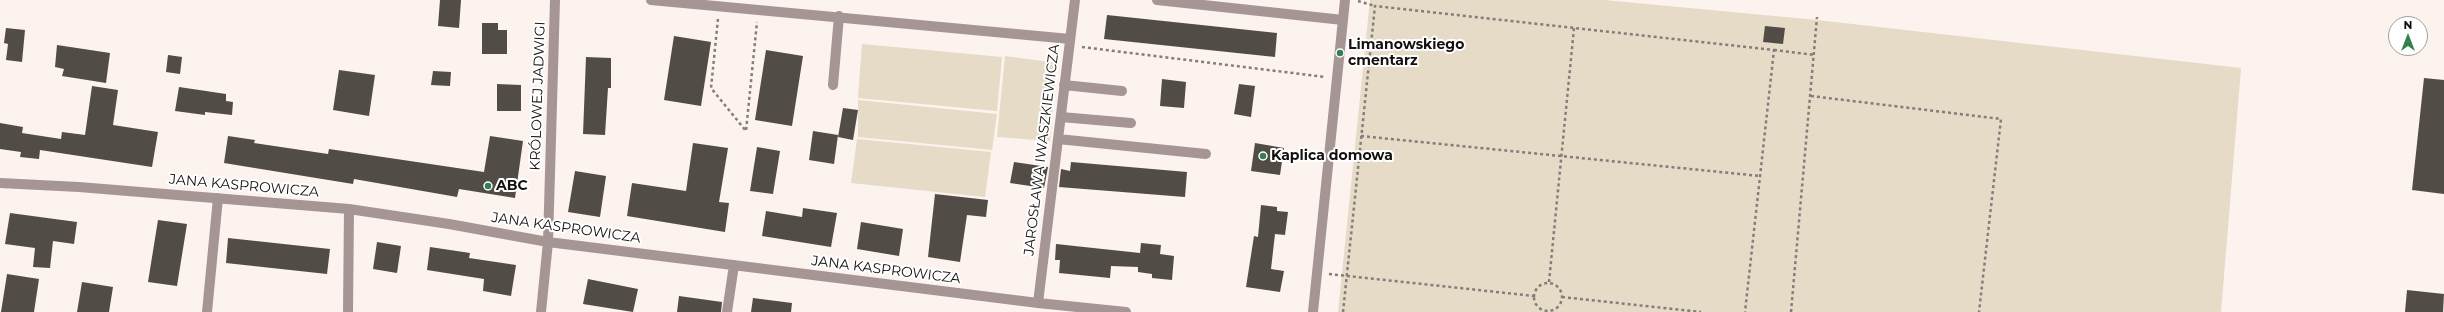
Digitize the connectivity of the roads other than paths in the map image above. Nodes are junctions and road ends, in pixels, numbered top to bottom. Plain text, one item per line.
1 (556, 0) edge
2 (651, 0) edge
3 (1075, 0) edge
4 (1157, 0) edge
5 (1345, 0) edge
6 (703, 2) edge
7 (839, 16) junction
8 (1343, 20) junction
9 (1070, 42) junction
10 (833, 85) dead end
11 (1064, 85) junction
12 (1122, 91) dead end
13 (1061, 117) junction
14 (1131, 123) dead end
15 (1058, 139) junction
16 (1206, 154) dead end
17 (0, 183) edge
18 (218, 198) junction
19 (349, 210) junction
20 (548, 242) junction
21 (734, 265) junction
22 (1038, 303) junction
23 (207, 312) edge
24 (348, 312) edge
25 (541, 312) edge
26 (727, 312) edge
27 (1126, 312) edge
28 (1313, 312) edge

1 - 20 street, KRÓLOWEJ JADWIGI
2 - 6 street
3 - 9 street, JAROSŁAWA IWASZKIEWICZA
4 - 8 street
5 - 8 street
6 - 7 street
7 - 9 street
7 - 10 street
8 - 28 street
9 - 11 street, JAROSŁAWA IWASZKIEWICZA
11 - 12 street
11 - 13 street, JAROSŁAWA IWASZKIEWICZA
13 - 14 street
13 - 15 street, JAROSŁAWA IWASZKIEWICZA
15 - 16 street
15 - 22 street, JAROSŁAWA IWASZKIEWICZA
17 - 18 street, JANA KASPROWICZA
18 - 19 street, JANA KASPROWICZA
18 - 23 street
19 - 20 street, JANA KASPROWICZA
19 - 24 street
20 - 21 street, JANA KASPROWICZA
20 - 25 street, KRÓLOWEJ JADWIGI
21 - 22 street, JANA KASPROWICZA
21 - 26 street
22 - 27 street, JANA KASPROWICZA

